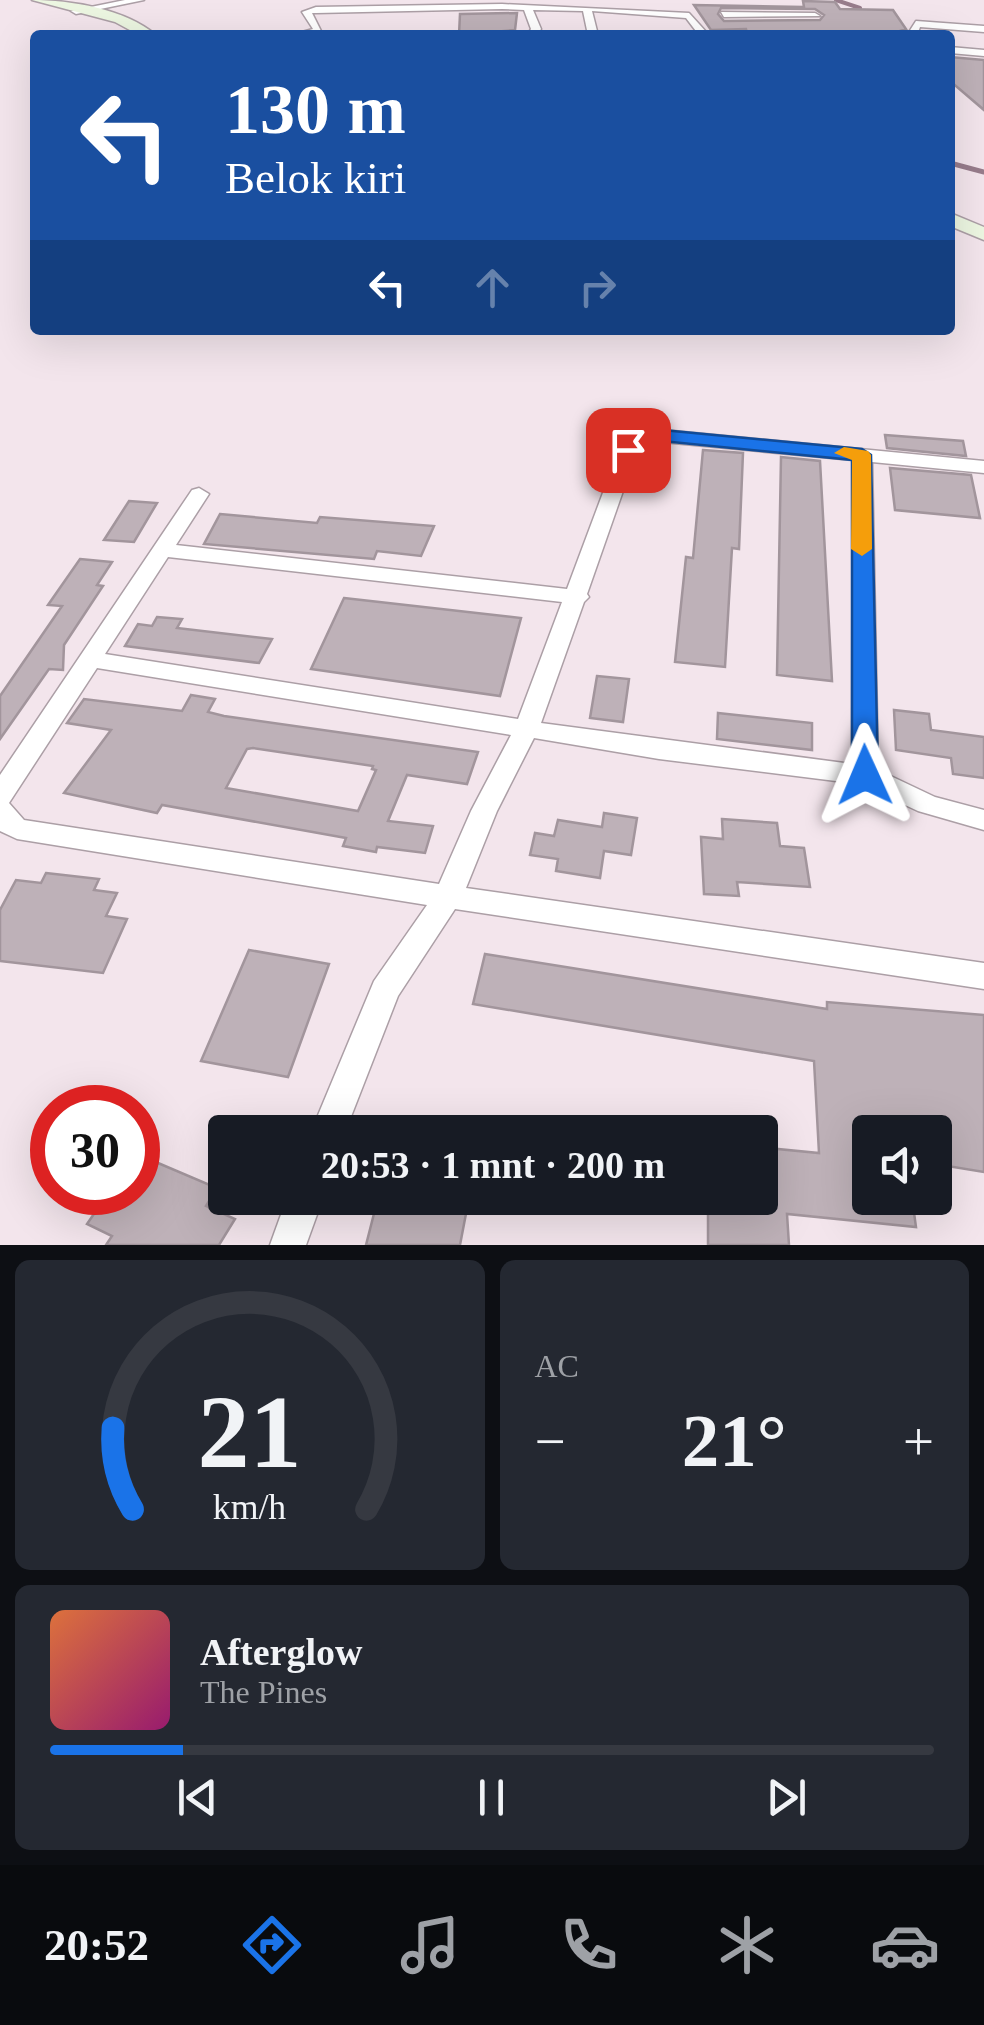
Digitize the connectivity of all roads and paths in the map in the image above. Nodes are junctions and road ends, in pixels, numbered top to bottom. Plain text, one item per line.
1 (38, 0) edge
2 (140, 0) edge
3 (736, 1) edge
4 (636, 5) edge
5 (535, 6) edge
6 (905, 8) dead end
7 (587, 10) junction
8 (76, 11) junction
9 (715, 15) junction
10 (689, 16) junction
11 (815, 16) dead end
12 (914, 29) edge
13 (984, 29) edge
14 (139, 30) edge
15 (318, 30) edge
16 (592, 30) edge
17 (700, 30) edge
18 (955, 50) edge
19 (984, 53) edge
20 (955, 221) edge
21 (984, 234) edge
22 (862, 455) junction
23 (984, 467) edge
24 (199, 494) dead end
25 (165, 550) junction
26 (578, 597) junction
27 (90, 660) junction
28 (527, 728) junction
29 (865, 775) junction
30 (0, 796) edge
31 (0, 810) edge
32 (984, 820) edge
33 (984, 830) edge
34 (448, 897) junction
35 (984, 976) edge
36 (335, 1115) edge
37 (299, 1215) edge
38 (288, 1245) edge

1 - 8 street
2 - 8 street
3 - 9 street
4 - 7 street
4 - 10 street
5 - 7 street
5 - 15 street
6 - 12 street
7 - 16 street
8 - 14 street
9 - 10 street
9 - 11 street
10 - 17 street
12 - 13 street
18 - 19 street
20 - 21 street
22 - 23 street
22 - 26 street
22 - 29 street
24 - 25 street
25 - 26 street
25 - 27 street
26 - 28 street
27 - 28 street
27 - 30 street
28 - 29 street
28 - 34 street
29 - 32 street
31 - 34 street
32 - 33 street
34 - 35 street
34 - 36 street
37 - 38 street

